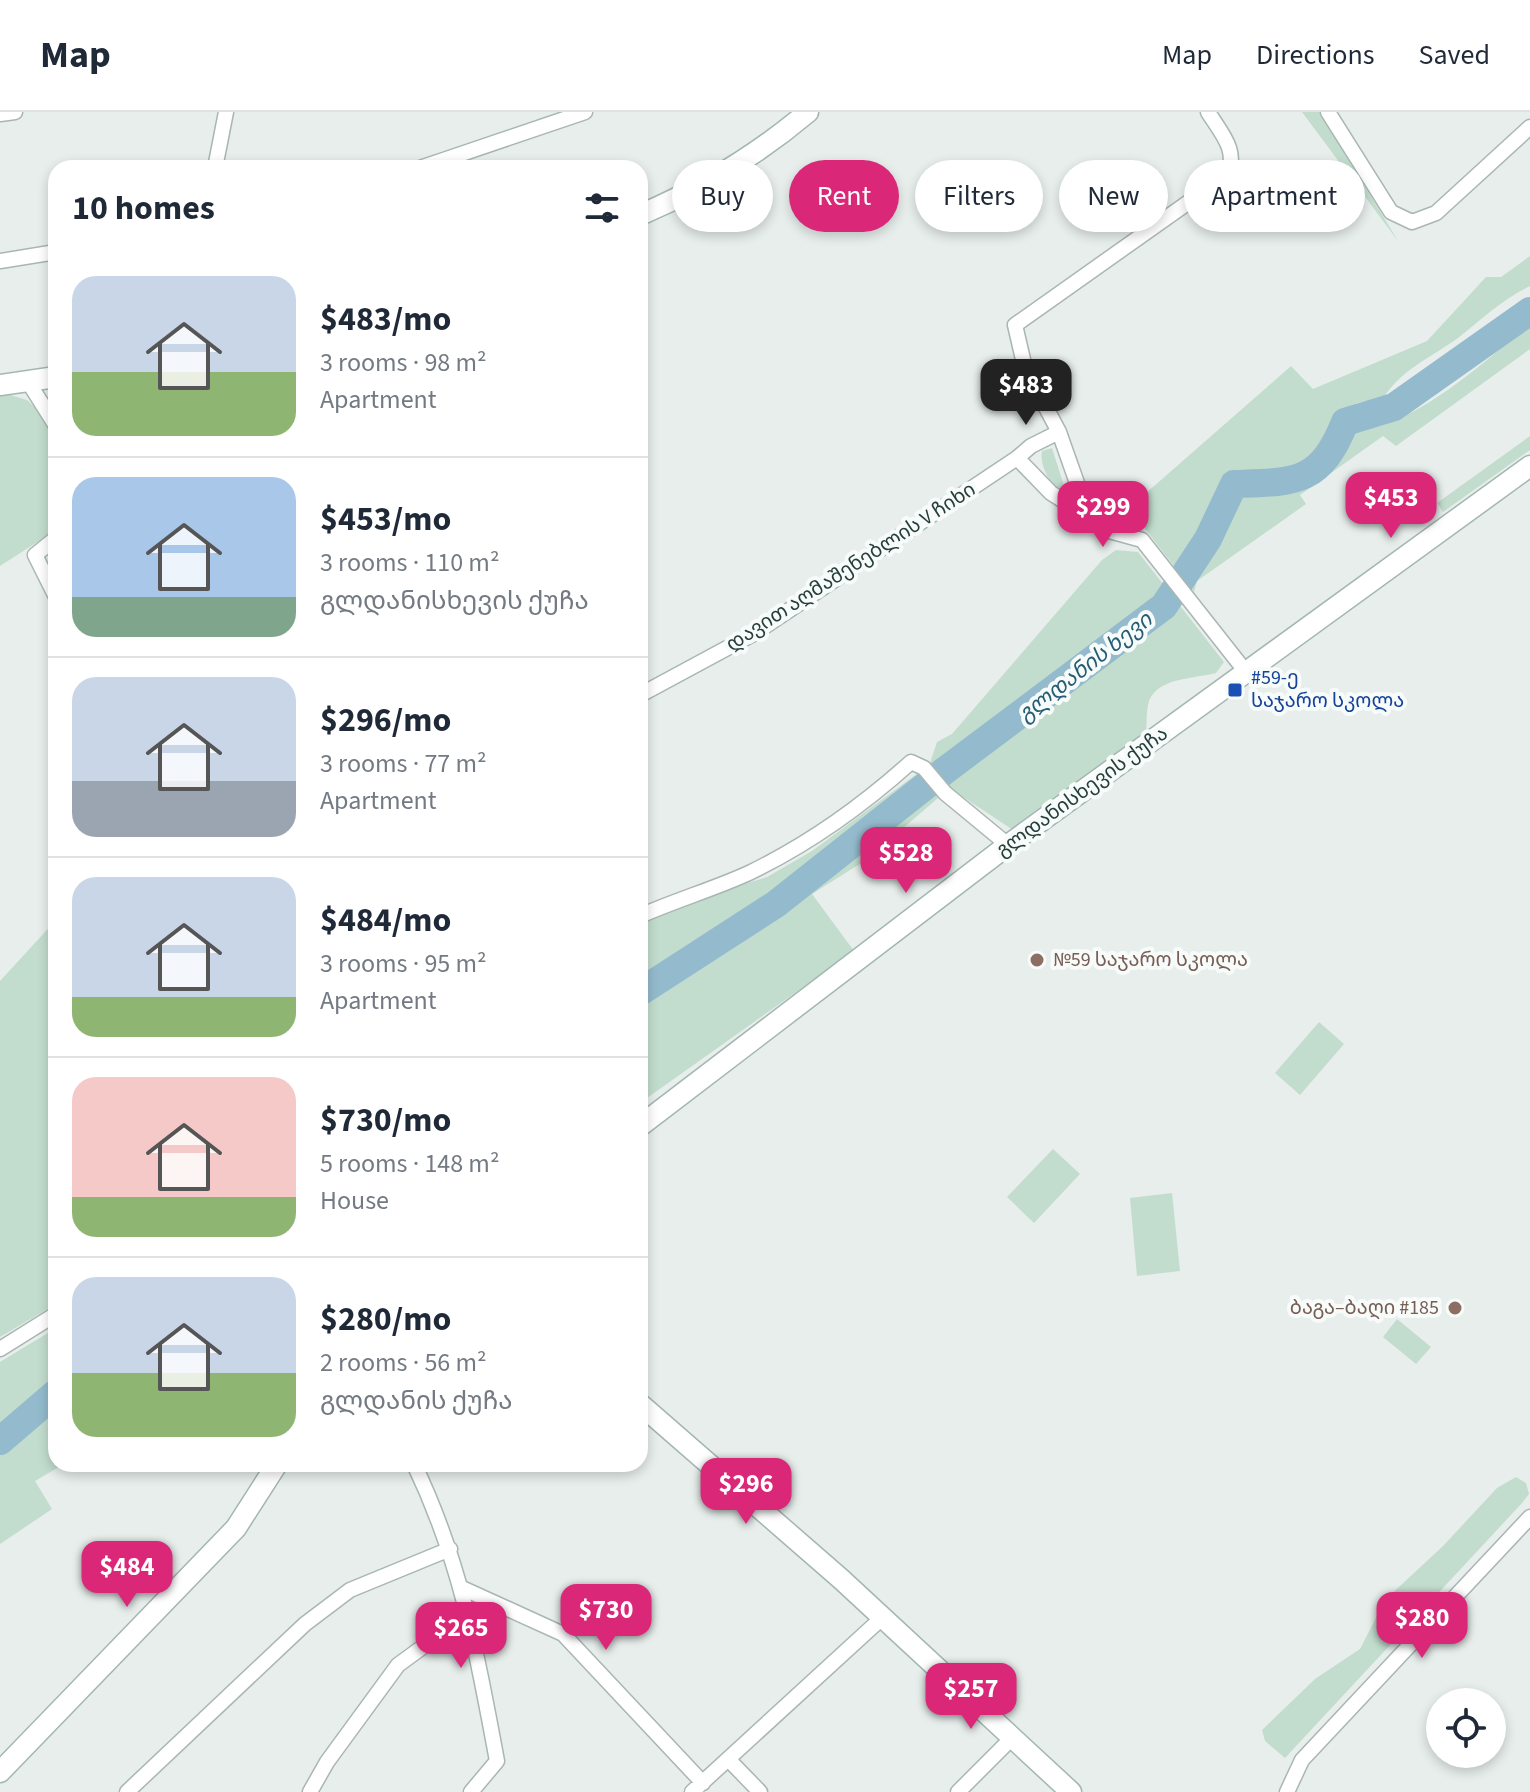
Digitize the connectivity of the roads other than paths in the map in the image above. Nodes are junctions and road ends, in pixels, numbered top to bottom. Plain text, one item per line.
1 (15, 112) edge
2 (226, 112) edge
3 (585, 112) edge
4 (808, 112) edge
5 (1208, 112) edge
6 (1328, 112) edge
7 (0, 114) edge
8 (1530, 127) edge
9 (217, 160) edge
10 (444, 160) edge
11 (648, 211) edge
12 (48, 253) edge
13 (0, 261) edge
14 (48, 378) edge
15 (27, 380) junction
16 (0, 385) edge
17 (48, 413) edge
18 (1059, 432) junction
19 (1017, 458) junction
20 (1530, 466) edge
21 (1089, 517) junction
22 (48, 544) edge
23 (48, 581) edge
24 (1246, 672) junction
25 (648, 691) edge
26 (1008, 845) junction
27 (648, 913) edge
28 (648, 1120) edge
29 (48, 1319) edge
30 (0, 1349) edge
31 (648, 1411) edge
32 (272, 1472) edge
33 (418, 1472) edge
34 (1530, 1517) edge
35 (450, 1549) junction
36 (462, 1588) junction
37 (469, 1613) junction
38 (883, 1617) junction
39 (1011, 1739) junction
40 (729, 1760) junction
41 (0, 1772) edge
42 (697, 1787) edge
43 (133, 1790) edge
44 (310, 1792) edge
45 (471, 1792) edge
46 (760, 1792) edge
47 (958, 1792) edge
48 (1071, 1792) edge
49 (1287, 1792) edge

1 - 7 street
2 - 9 street
3 - 10 street
4 - 11 street
5 - 18 street
6 - 8 street
12 - 13 street
14 - 15 street
15 - 16 street
15 - 17 street
18 - 19 street, დავით აღმაშენებლის V ჩიხი
18 - 21 street
19 - 21 street
19 - 25 street, დავით აღმაშენებლის V ჩიხი
20 - 24 street, გლდანისხევის ქუჩა
21 - 24 street
22 - 23 street
24 - 26 street, გლდანისხევის ქუჩა
26 - 27 street
26 - 28 street, გლდანისხევის ქუჩა
29 - 30 street
31 - 38 street
32 - 41 street
33 - 35 street
34 - 49 street
35 - 36 street
35 - 43 street
36 - 37 street
36 - 42 street
37 - 44 street
37 - 45 street
38 - 39 street
38 - 40 street
39 - 47 street
39 - 48 street
40 - 42 street
40 - 46 street

